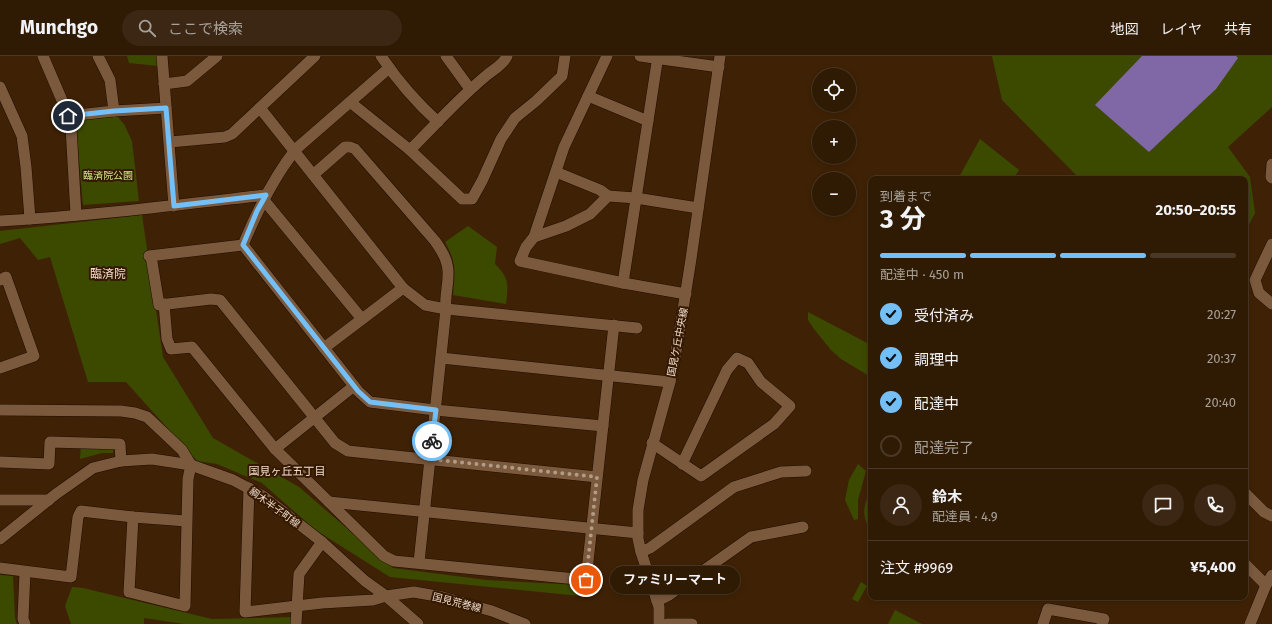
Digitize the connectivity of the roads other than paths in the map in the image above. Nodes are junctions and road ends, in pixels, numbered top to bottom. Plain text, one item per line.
1 (43, 56) edge
2 (98, 56) edge
3 (162, 56) edge
4 (217, 56) edge
5 (315, 56) edge
6 (381, 56) edge
7 (446, 56) edge
8 (507, 56) edge
9 (565, 56) edge
10 (607, 56) edge
11 (640, 56) edge
12 (658, 57) edge
13 (719, 62) edge
14 (389, 68) junction
15 (164, 84) junction
16 (0, 87) edge
17 (470, 89) junction
18 (588, 96) junction
19 (350, 102) junction
20 (166, 108) junction
21 (260, 108) junction
22 (114, 111) junction
23 (68, 116) junction
24 (648, 121) junction
25 (438, 122) junction
26 (170, 142) junction
27 (410, 150) junction
28 (294, 151) junction
29 (1272, 164) edge
30 (556, 172) junction
31 (313, 175) junction
32 (1272, 178) edge
33 (608, 196) junction
34 (265, 197) junction
35 (636, 198) junction
36 (174, 206) junction
37 (698, 208) junction
38 (76, 215) junction
39 (30, 219) junction
40 (0, 221) edge
41 (534, 237) junction
42 (1272, 244) edge
43 (243, 245) junction
44 (0, 280) edge
45 (623, 283) junction
46 (403, 288) junction
47 (686, 294) junction
48 (164, 304) junction
49 (1272, 304) edge
50 (446, 309) junction
51 (362, 320) junction
52 (614, 325) junction
53 (637, 328) dead end
54 (324, 348) junction
55 (441, 358) junction
56 (0, 368) edge
57 (608, 376) junction
58 (670, 382) junction
59 (354, 386) junction
60 (0, 410) edge
61 (436, 410) junction
62 (314, 418) junction
63 (603, 426) junction
64 (652, 444) junction
65 (275, 450) junction
66 (430, 459) junction
67 (121, 461) junction
68 (0, 462) edge
69 (682, 464) junction
70 (191, 465) junction
71 (806, 472) dead end
72 (597, 477) junction
73 (249, 488) junction
74 (1248, 496) edge
75 (0, 500) edge
76 (49, 500) junction
77 (329, 502) junction
78 (425, 511) junction
79 (1272, 516) edge
80 (133, 517) junction
81 (186, 521) junction
82 (803, 527) dead end
83 (592, 529) junction
84 (638, 533) junction
85 (0, 539) edge
86 (322, 542) junction
87 (641, 552) junction
88 (419, 562) junction
89 (1248, 567) edge
90 (0, 568) edge
91 (25, 572) junction
92 (1272, 575) edge
93 (1266, 585) junction
94 (386, 596) junction
95 (657, 601) junction
96 (297, 606) junction
97 (24, 624) edge
98 (296, 624) edge
99 (418, 624) edge
100 (525, 624) edge
101 (659, 624) edge
102 (667, 624) edge
103 (692, 624) edge
104 (1042, 624) edge
105 (1102, 624) edge
106 (1250, 624) edge

1 - 23 street
2 - 22 street
3 - 15 street
4 - 15 street
5 - 21 street
6 - 14 street
7 - 17 street
8 - 17 street
9 - 27 street
10 - 18 street
11 - 12 street
12 - 13 street
12 - 24 street
13 - 37 street, 国見ケ丘中央線
14 - 19 street
14 - 25 street
15 - 20 street
16 - 39 street
17 - 25 street
18 - 24 street
18 - 30 street
19 - 27 street
19 - 28 street
20 - 22 street
20 - 26 street
21 - 26 street
21 - 28 street
22 - 23 street
23 - 38 street
24 - 35 street
25 - 27 street
26 - 36 street
28 - 31 street
28 - 34 street
29 - 32 street
30 - 33 street
30 - 41 street
31 - 46 street
31 - 50 street
33 - 35 street
33 - 41 street
34 - 36 street
34 - 43 street
34 - 51 street
35 - 37 street
35 - 45 street
36 - 38 street
37 - 47 street, 国見ケ丘中央線
38 - 39 street
39 - 40 street
41 - 45 street
42 - 49 street
43 - 48 street
43 - 54 street
44 - 56 street
45 - 47 street
46 - 50 street
46 - 51 street
47 - 58 street, 国見ケ丘中央線
48 - 62 street
48 - 65 street
50 - 52 street
50 - 55 street
51 - 54 street
52 - 53 street
52 - 57 street
54 - 59 street
55 - 57 street
55 - 61 street
57 - 58 street
57 - 63 street
58 - 64 street, 国見ケ丘中央線
59 - 61 street
59 - 62 street
60 - 70 street
61 - 63 street
61 - 66 street
62 - 65 street
62 - 66 street
63 - 72 street
64 - 69 street
64 - 84 street, 国見ケ丘中央線
65 - 77 street
66 - 72 street
66 - 78 street
67 - 68 street
67 - 70 street, 綱木半子町線
67 - 76 street, 綱木半子町線
69 - 69 street
70 - 73 street, 綱木半子町線
70 - 81 street
71 - 87 street
72 - 83 street
73 - 86 street, 綱木半子町線
73 - 96 street, 国見荒巻線
74 - 79 street
75 - 76 street
76 - 85 street, 綱木半子町線
77 - 78 street
77 - 88 street
78 - 83 street
78 - 88 street
80 - 81 street
80 - 81 street
80 - 91 street
82 - 95 street
83 - 84 street
83 - 88 street
84 - 87 street, 国見ケ丘中央線
86 - 94 street, 綱木半子町線
86 - 96 street
87 - 95 street, 国見ケ丘中央線
89 - 93 street
90 - 91 street
91 - 97 street
92 - 93 street
93 - 106 street
94 - 96 street, 国見荒巻線
94 - 99 street, 綱木半子町線
94 - 100 street, 国見荒巻線
95 - 101 street, 国見ケ丘中央線
96 - 98 street
102 - 103 street
104 - 105 street

